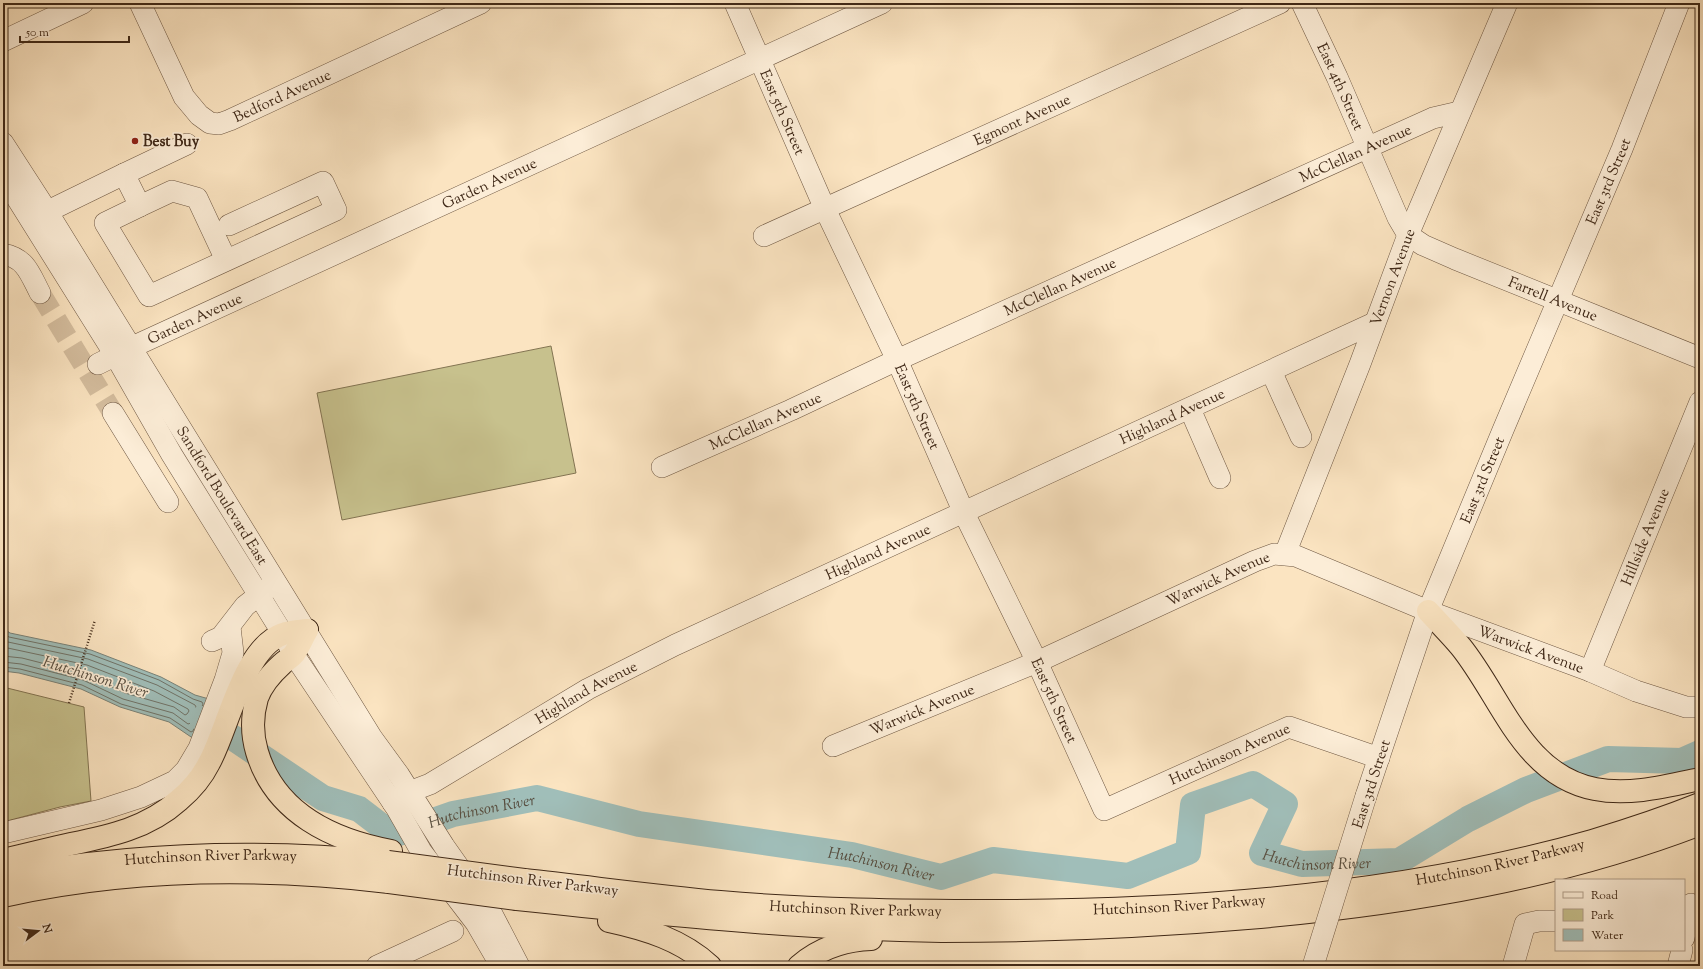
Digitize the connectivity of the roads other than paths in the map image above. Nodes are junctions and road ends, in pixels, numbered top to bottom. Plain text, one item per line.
1 (84, 3) edge
2 (140, 3) edge
3 (481, 3) edge
4 (735, 3) edge
5 (882, 3) edge
6 (1280, 3) edge
7 (1302, 3) edge
8 (1507, 3) edge
9 (1679, 3) edge
10 (3, 41) edge
11 (760, 59) junction
12 (1459, 112) junction
13 (3, 143) edge
14 (187, 144) dead end
15 (1367, 147) junction
16 (124, 174) junction
17 (3, 176) edge
18 (140, 206) junction
19 (826, 209) junction
20 (39, 215) junction
21 (229, 225) dead end
22 (1408, 235) junction
23 (764, 236) dead end
24 (3, 254) edge
25 (226, 260) junction
26 (40, 293) tunnel mouth
27 (1558, 302) junction
28 (1374, 323) junction
29 (114, 356) junction
30 (1700, 358) edge
31 (897, 360) junction
32 (1271, 371) junction
33 (1700, 402) edge
34 (1190, 409) junction
35 (113, 413) tunnel mouth
36 (1301, 437) dead end
37 (662, 467) dead end
38 (1220, 478) dead end
39 (182, 499) junction
40 (964, 513) junction
41 (1285, 554) junction
42 (276, 581) junction
43 (258, 595) junction
44 (1428, 611) junction
45 (230, 627) junction
46 (307, 630) junction
47 (283, 634) junction
48 (212, 641) dead end
49 (294, 654) junction
50 (1037, 662) junction
51 (1590, 671) junction
52 (241, 688) junction
53 (1700, 707) edge
54 (833, 746) dead end
55 (206, 751) junction
56 (1379, 758) junction
57 (1700, 779) edge
58 (404, 801) junction
59 (1700, 804) edge
60 (1104, 810) joint
61 (1700, 824) edge
62 (3, 833) edge
63 (3, 860) edge
64 (390, 865) junction
65 (3, 877) edge
66 (520, 889) junction
67 (3, 896) edge
68 (549, 902) junction
69 (1691, 904) dead end
70 (1555, 921) edge
71 (453, 931) dead end
72 (942, 931) junction
73 (1685, 933) edge
74 (1682, 951) edge
75 (377, 966) edge
76 (501, 966) edge
77 (519, 966) edge
78 (710, 966) edge
79 (799, 966) edge
80 (1313, 966) edge
81 (1513, 966) edge
82 (1678, 966) edge

1 - 10 street
2 - 3 street, Bedford Avenue
4 - 11 street, East 5th Street
5 - 11 street, Garden Avenue
6 - 19 street, Egmont Avenue
7 - 15 street, East 4th Street
8 - 12 street, Vernon Avenue
9 - 27 street, East 3rd Street
11 - 19 street, East 5th Street
11 - 29 street, Garden Avenue
12 - 15 street, McClellan Avenue
12 - 22 street, Vernon Avenue
13 - 20 street, Sandford Boulevard East
14 - 16 street
15 - 22 street, East 4th Street
15 - 31 street, McClellan Avenue
16 - 18 street
16 - 20 street
17 - 20 street, Sandford Boulevard East
18 - 25 street
18 - 25 street
19 - 23 street, Egmont Avenue
19 - 31 street, East 5th Street
20 - 29 street, Sandford Boulevard East
21 - 25 street
22 - 27 street, Farrell Avenue
22 - 28 street, Vernon Avenue
24 - 26 street
27 - 30 street, Farrell Avenue
27 - 44 street, East 3rd Street
28 - 32 street, Highland Avenue
28 - 41 street, Vernon Avenue
29 - 39 street, Sandford Boulevard East
29 - 42 street, Sandford Boulevard East
31 - 37 street, McClellan Avenue
31 - 40 street, East 5th Street
32 - 34 street, Highland Avenue
32 - 36 street
33 - 51 street, Hillside Avenue
34 - 38 street
34 - 40 street, Highland Avenue
35 - 39 street
39 - 43 street, Sandford Boulevard East
40 - 50 street, East 5th Street
40 - 58 street, Highland Avenue
41 - 44 street, Warwick Avenue
41 - 50 street, Warwick Avenue
42 - 43 street
42 - 46 street, Sandford Boulevard East
43 - 45 street
43 - 47 street, Sandford Boulevard East
44 - 51 street, Warwick Avenue
44 - 56 street, East 3rd Street
44 - 57 highway
45 - 48 street
45 - 52 street
46 - 47 highway
46 - 49 highway
46 - 58 street, Sandford Boulevard East
47 - 49 street, Sandford Boulevard East
47 - 52 highway
49 - 52 highway
49 - 58 street, Sandford Boulevard East
50 - 54 street, Warwick Avenue
50 - 60 street, East 5th Street
51 - 53 street, Warwick Avenue
52 - 55 highway
52 - 64 highway
55 - 62 street
55 - 63 highway
56 - 60 street, Hutchinson Avenue
56 - 80 street, East 3rd Street, bridge
58 - 76 street, Sandford Boulevard East
58 - 77 street, Sandford Boulevard East
59 - 66 highway, Hutchinson River Parkway
61 - 72 highway, Hutchinson River Parkway
64 - 65 highway, Hutchinson River Parkway
64 - 66 highway, Hutchinson River Parkway, bridge
64 - 66 highway, bridge
64 - 67 highway, Hutchinson River Parkway
66 - 68 highway, Hutchinson River Parkway
68 - 72 highway, Hutchinson River Parkway
68 - 78 highway
69 - 73 street
70 - 81 street
71 - 75 street
72 - 79 highway
74 - 82 street

